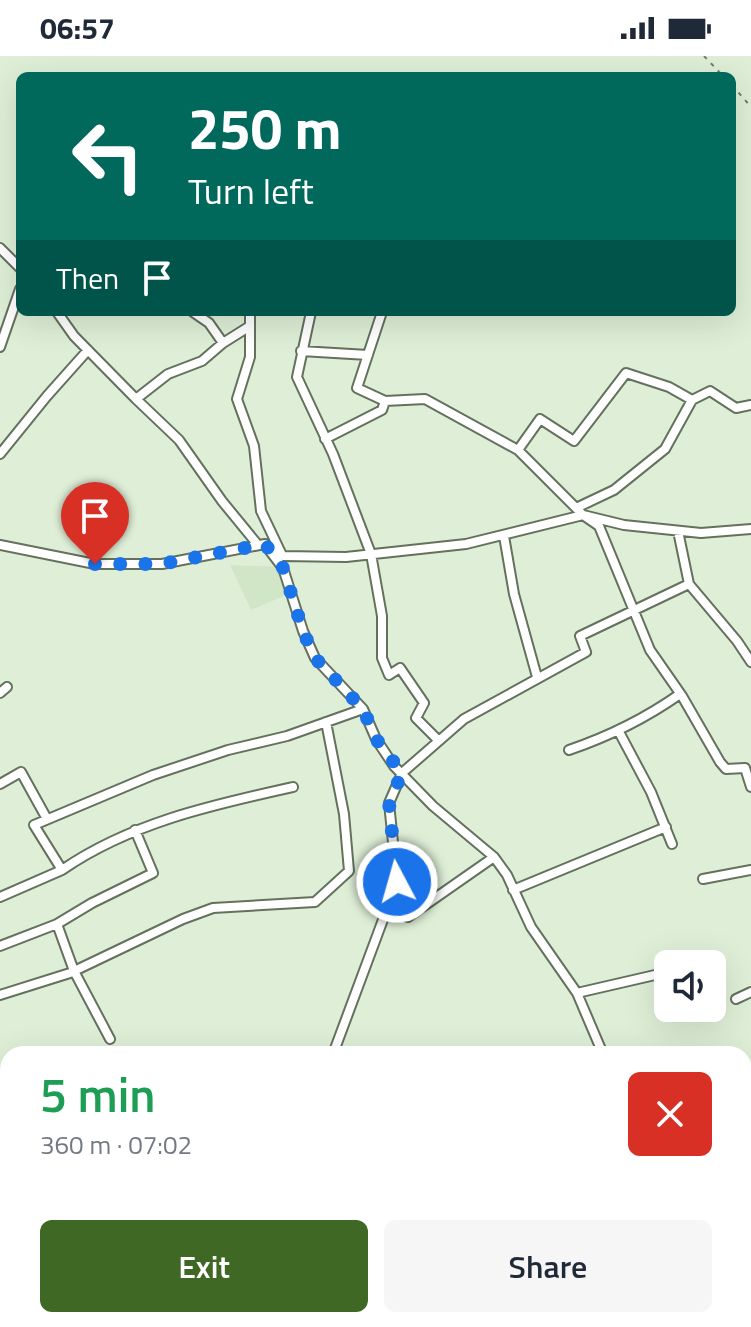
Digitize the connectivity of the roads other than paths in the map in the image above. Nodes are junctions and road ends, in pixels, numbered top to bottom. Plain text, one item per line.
1 (0, 248) edge
2 (16, 264) edge
3 (16, 301) edge
4 (60, 316) edge
5 (199, 316) edge
6 (250, 316) edge
7 (310, 316) edge
8 (381, 316) edge
9 (250, 326) junction
10 (223, 343) junction
11 (0, 347) edge
12 (88, 350) junction
13 (301, 351) junction
14 (368, 355) junction
15 (136, 399) junction
16 (692, 400) junction
17 (385, 401) junction
18 (751, 405) edge
19 (325, 439) junction
20 (518, 450) junction
21 (0, 454) edge
22 (576, 508) junction
23 (583, 515) junction
24 (751, 529) edge
25 (678, 531) junction
26 (504, 536) junction
27 (0, 545) edge
28 (262, 545) junction
29 (371, 554) junction
30 (283, 556) junction
31 (689, 584) junction
32 (632, 610) junction
33 (751, 662) edge
34 (537, 677) junction
35 (680, 694) junction
36 (363, 709) junction
37 (326, 722) junction
38 (618, 730) junction
39 (439, 741) junction
40 (569, 750) dead end
41 (402, 773) junction
42 (0, 784) edge
43 (293, 787) dead end
44 (751, 787) edge
45 (47, 819) junction
46 (666, 827) junction
47 (135, 830) junction
48 (672, 844) dead end
49 (494, 857) junction
50 (62, 870) junction
51 (751, 870) edge
52 (703, 879) dead end
53 (513, 890) junction
54 (0, 897) edge
55 (408, 917) dead end
56 (57, 924) junction
57 (0, 946) edge
58 (74, 971) junction
59 (654, 975) edge
60 (751, 992) edge
61 (577, 993) junction
62 (0, 995) edge
63 (736, 999) dead end
64 (110, 1039) dead end
65 (336, 1046) edge
66 (600, 1046) edge

1 - 2 street
3 - 11 street
4 - 12 street
5 - 10 street
6 - 9 street
7 - 13 street
8 - 14 street
9 - 10 street
9 - 30 street
10 - 15 street
12 - 15 street
12 - 21 street
13 - 14 street
13 - 19 street
14 - 17 street
15 - 28 street
16 - 18 street
16 - 20 street
16 - 22 street
17 - 19 street
17 - 20 street
19 - 29 street
20 - 22 street
22 - 23 street
23 - 25 street
23 - 26 street
23 - 32 street
24 - 25 street
25 - 31 street
26 - 29 street
26 - 34 street
27 - 28 street
28 - 30 street
28 - 36 street
29 - 30 street
29 - 39 street
31 - 32 street
31 - 33 street
32 - 34 street
32 - 35 street
34 - 39 street
35 - 38 street
35 - 44 street
36 - 37 street
36 - 41 street
37 - 45 street
37 - 58 street
38 - 40 street
38 - 46 street
39 - 41 street
41 - 49 street
41 - 65 street
42 - 45 street
43 - 47 street
45 - 50 street
46 - 48 street
46 - 53 street
47 - 50 street
47 - 56 street
49 - 53 street
49 - 55 street
50 - 54 street
51 - 52 street
53 - 61 street
56 - 57 street
56 - 58 street
58 - 62 street
58 - 64 street
59 - 61 street
60 - 63 street
61 - 66 street

